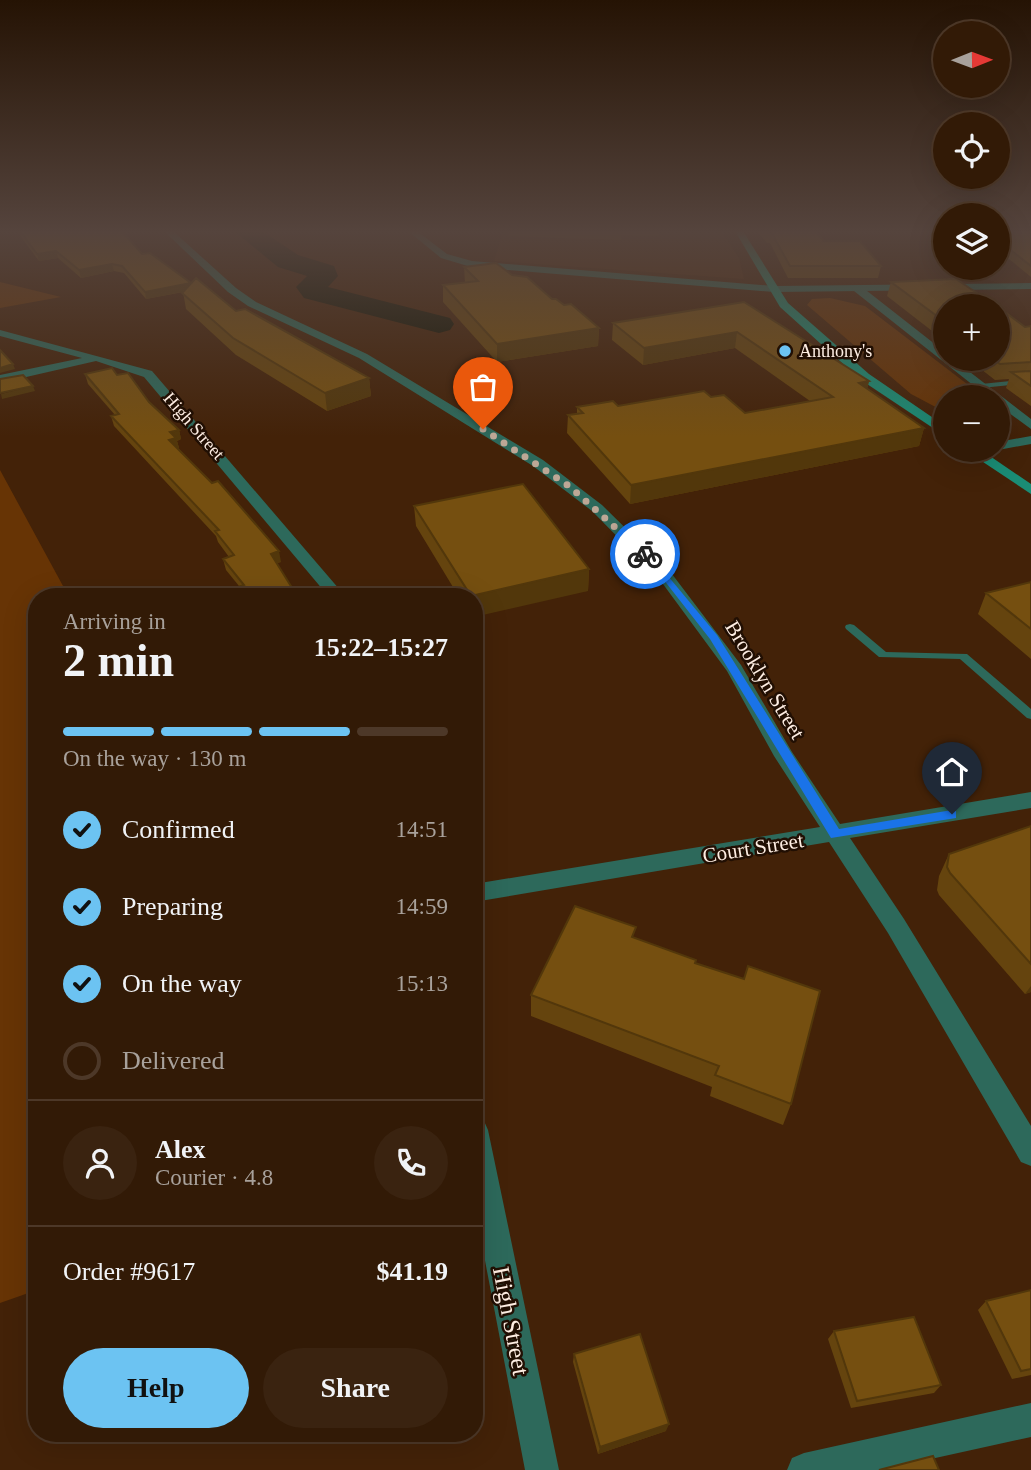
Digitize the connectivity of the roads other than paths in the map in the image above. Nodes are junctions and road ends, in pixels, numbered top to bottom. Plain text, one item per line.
1 (246, 300) edge
2 (781, 300) edge
3 (871, 300) edge
4 (0, 333) edge
5 (933, 348) edge
6 (97, 358) junction
7 (962, 371) edge
8 (0, 379) edge
9 (1031, 381) edge
10 (980, 385) edge
11 (991, 385) edge
12 (1010, 409) edge
13 (933, 424) edge
14 (1031, 425) edge
15 (1031, 440) edge
16 (1010, 444) edge
17 (991, 462) edge
18 (1031, 491) edge
19 (330, 588) edge
20 (850, 627) dead end
21 (1031, 715) edge
22 (1031, 800) edge
23 (836, 835) junction
24 (483, 892) edge
25 (1031, 1152) edge
26 (483, 1175) edge
27 (1031, 1420) edge
28 (542, 1470) edge
29 (804, 1470) edge

1 - 23 street, Brooklyn Street
2 - 13 main road
3 - 5 street
4 - 6 street, High Street
6 - 8 street
6 - 19 street, High Street
7 - 10 street
9 - 11 lane
12 - 14 street
15 - 16 street
17 - 18 main road
20 - 21 lane
22 - 23 street, Court Street
23 - 24 street, Court Street
23 - 25 street, Brooklyn Street
26 - 28 street, High Street
27 - 29 street

